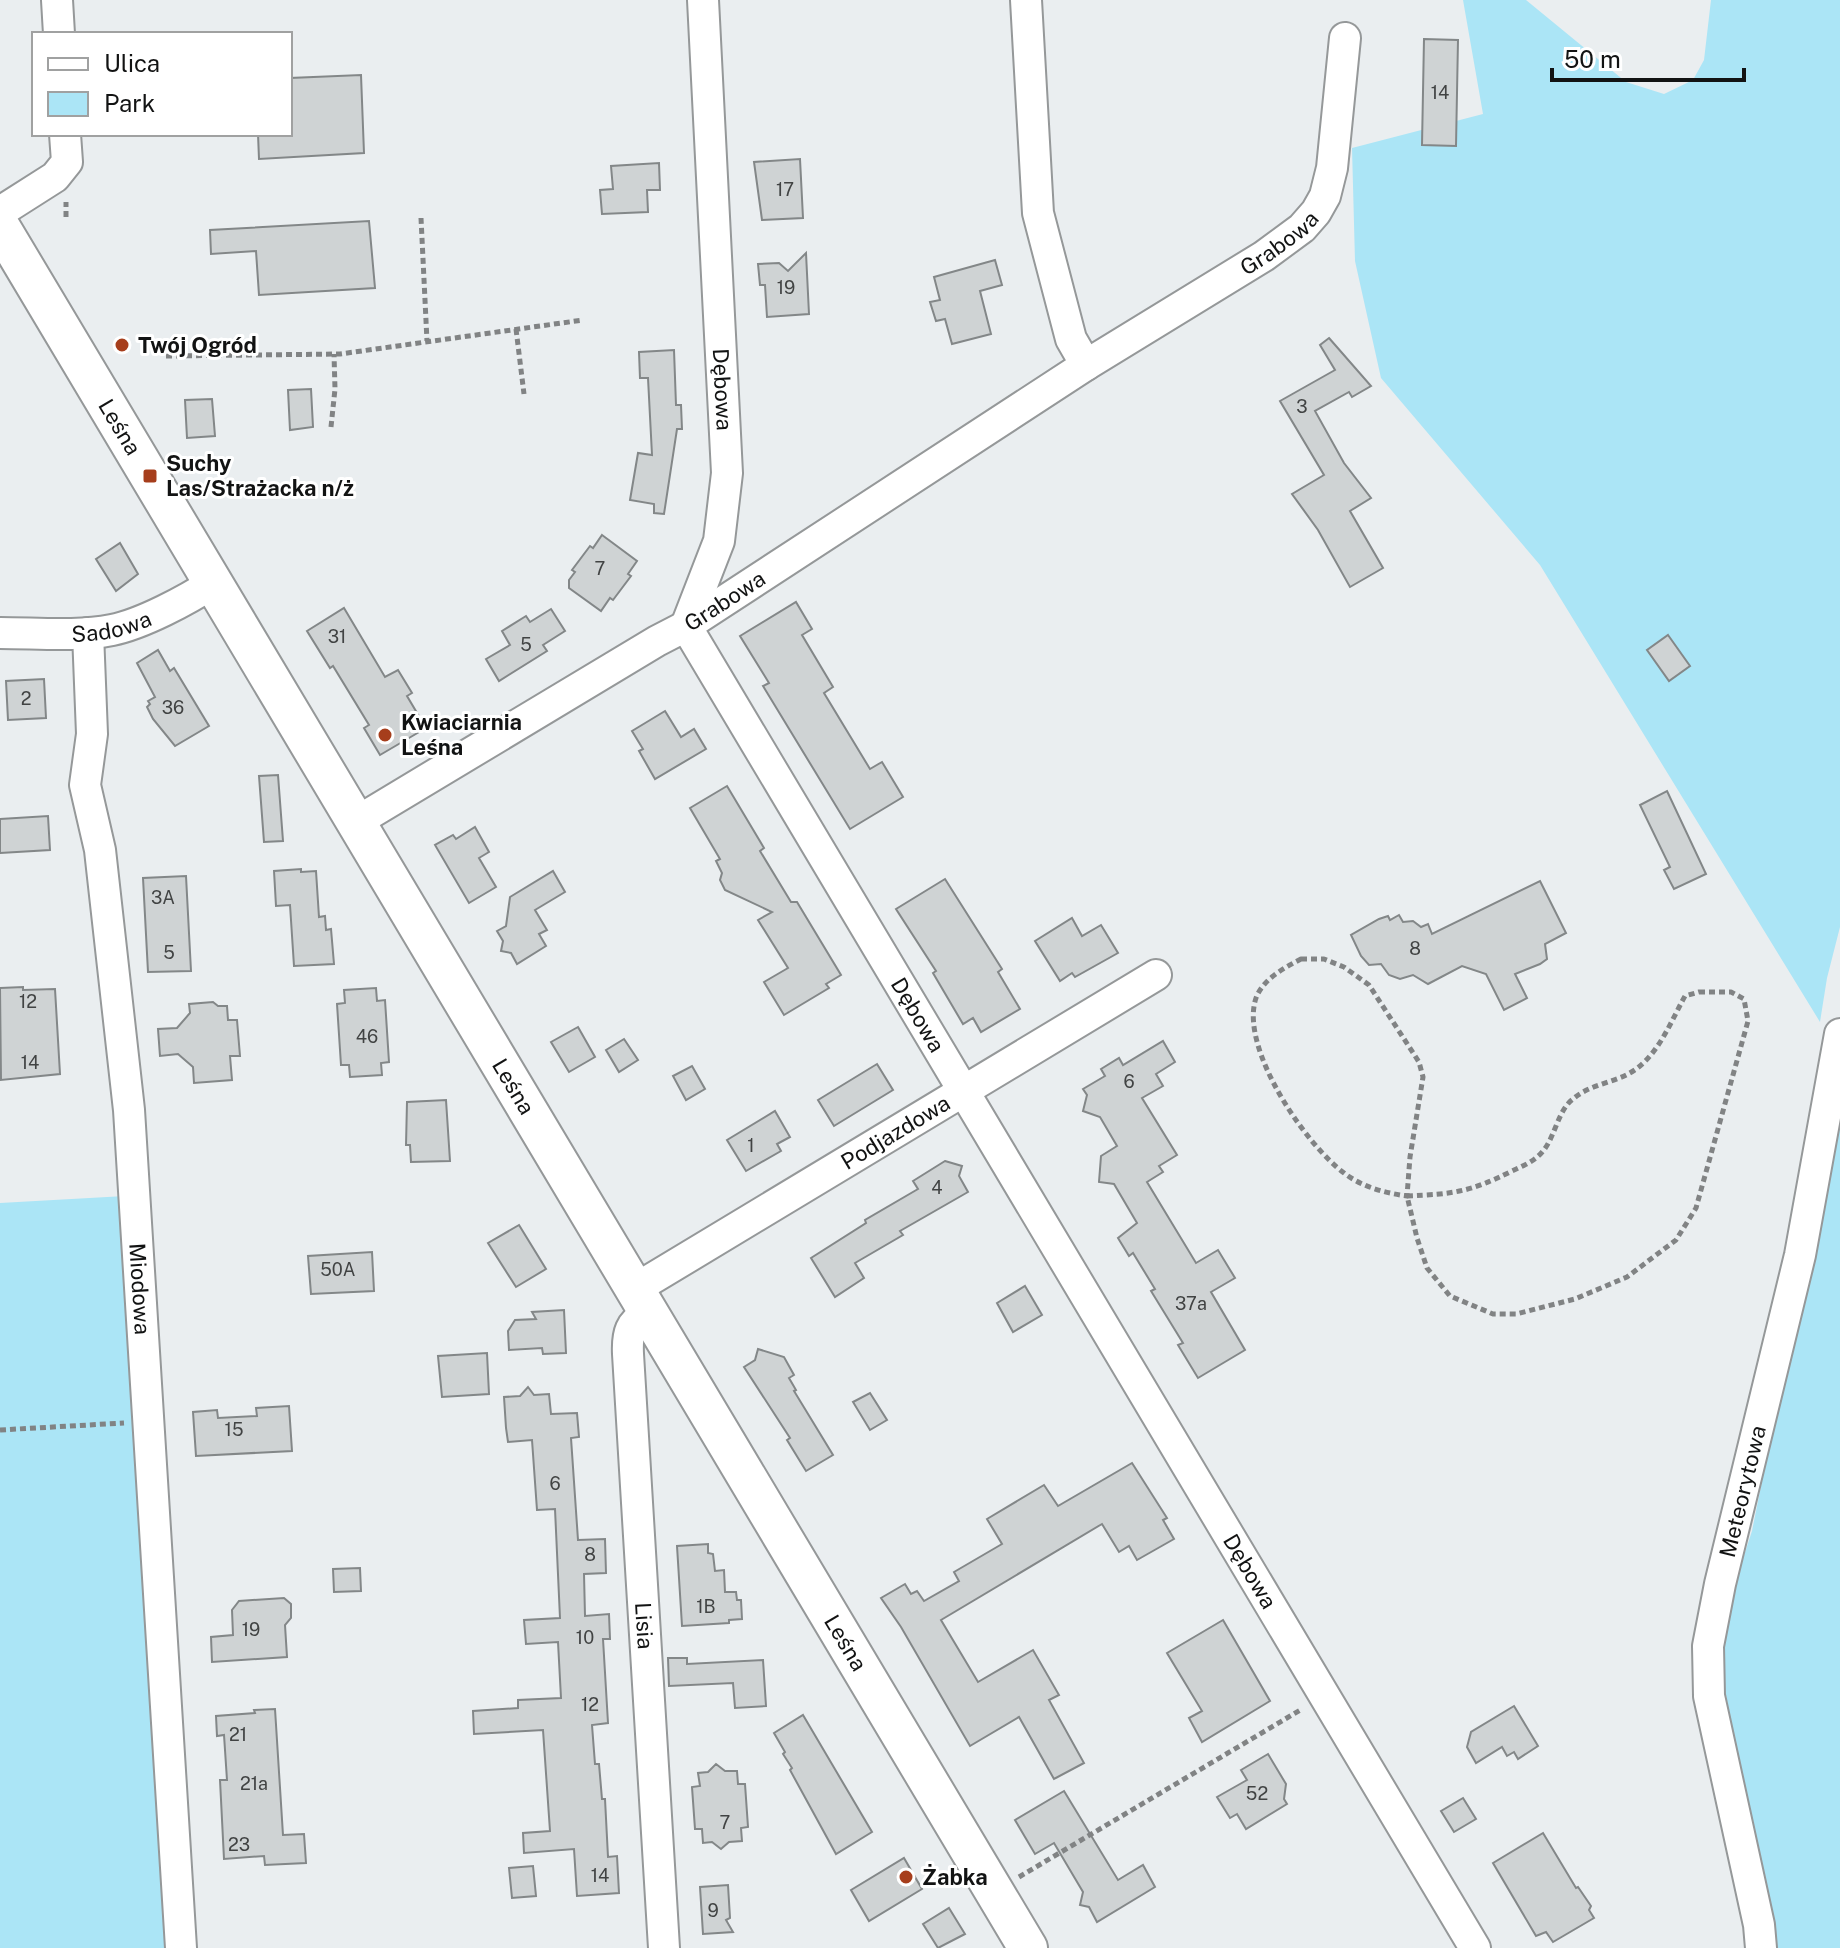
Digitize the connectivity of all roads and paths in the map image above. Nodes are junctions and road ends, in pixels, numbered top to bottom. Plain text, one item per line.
1 (57, 0) edge
2 (703, 0) edge
3 (1026, 0) edge
4 (59, 32) edge
5 (1345, 38) dead end
6 (65, 136) edge
7 (0, 212) edge
8 (421, 218) dead end
9 (0, 226) edge
10 (583, 320) dead end
11 (516, 329) junction
12 (427, 342) junction
13 (334, 354) junction
14 (166, 356) dead end
15 (1086, 365) junction
16 (524, 394) dead end
17 (331, 427) dead end
18 (213, 583) junction
19 (686, 626) junction
20 (0, 633) edge
21 (88, 633) junction
22 (356, 822) junction
23 (1156, 975) dead end
24 (1840, 1034) edge
25 (962, 1092) junction
26 (1407, 1196) junction
27 (641, 1300) junction
28 (149, 1422) junction
29 (0, 1430) edge
30 (1310, 1704) dead end
31 (1008, 1884) dead end
32 (181, 1948) edge
33 (664, 1948) edge
34 (1028, 1948) edge
35 (1475, 1948) edge
36 (1761, 1948) edge

1 - 4 street
2 - 19 street, Dębowa
3 - 15 street
5 - 15 street, Grabowa
6 - 7 street
8 - 12 path
9 - 18 street, Leśna
10 - 11 path
11 - 12 path
11 - 16 path
12 - 13 path
13 - 14 path
13 - 17 path
15 - 19 street, Grabowa
18 - 21 street, Sadowa
18 - 22 street, Leśna
19 - 22 street, Grabowa
19 - 25 street, Dębowa
20 - 21 street, Sadowa
21 - 28 street, Miodowa
22 - 27 street, Leśna
23 - 25 street, Podjazdowa
24 - 36 street, Meteorytowa
25 - 27 street, Podjazdowa
25 - 35 street, Dębowa
26 - 26 path
26 - 26 path
27 - 33 street, Lisia
27 - 34 street, Leśna
28 - 29 path
28 - 32 street, Miodowa
30 - 31 path

